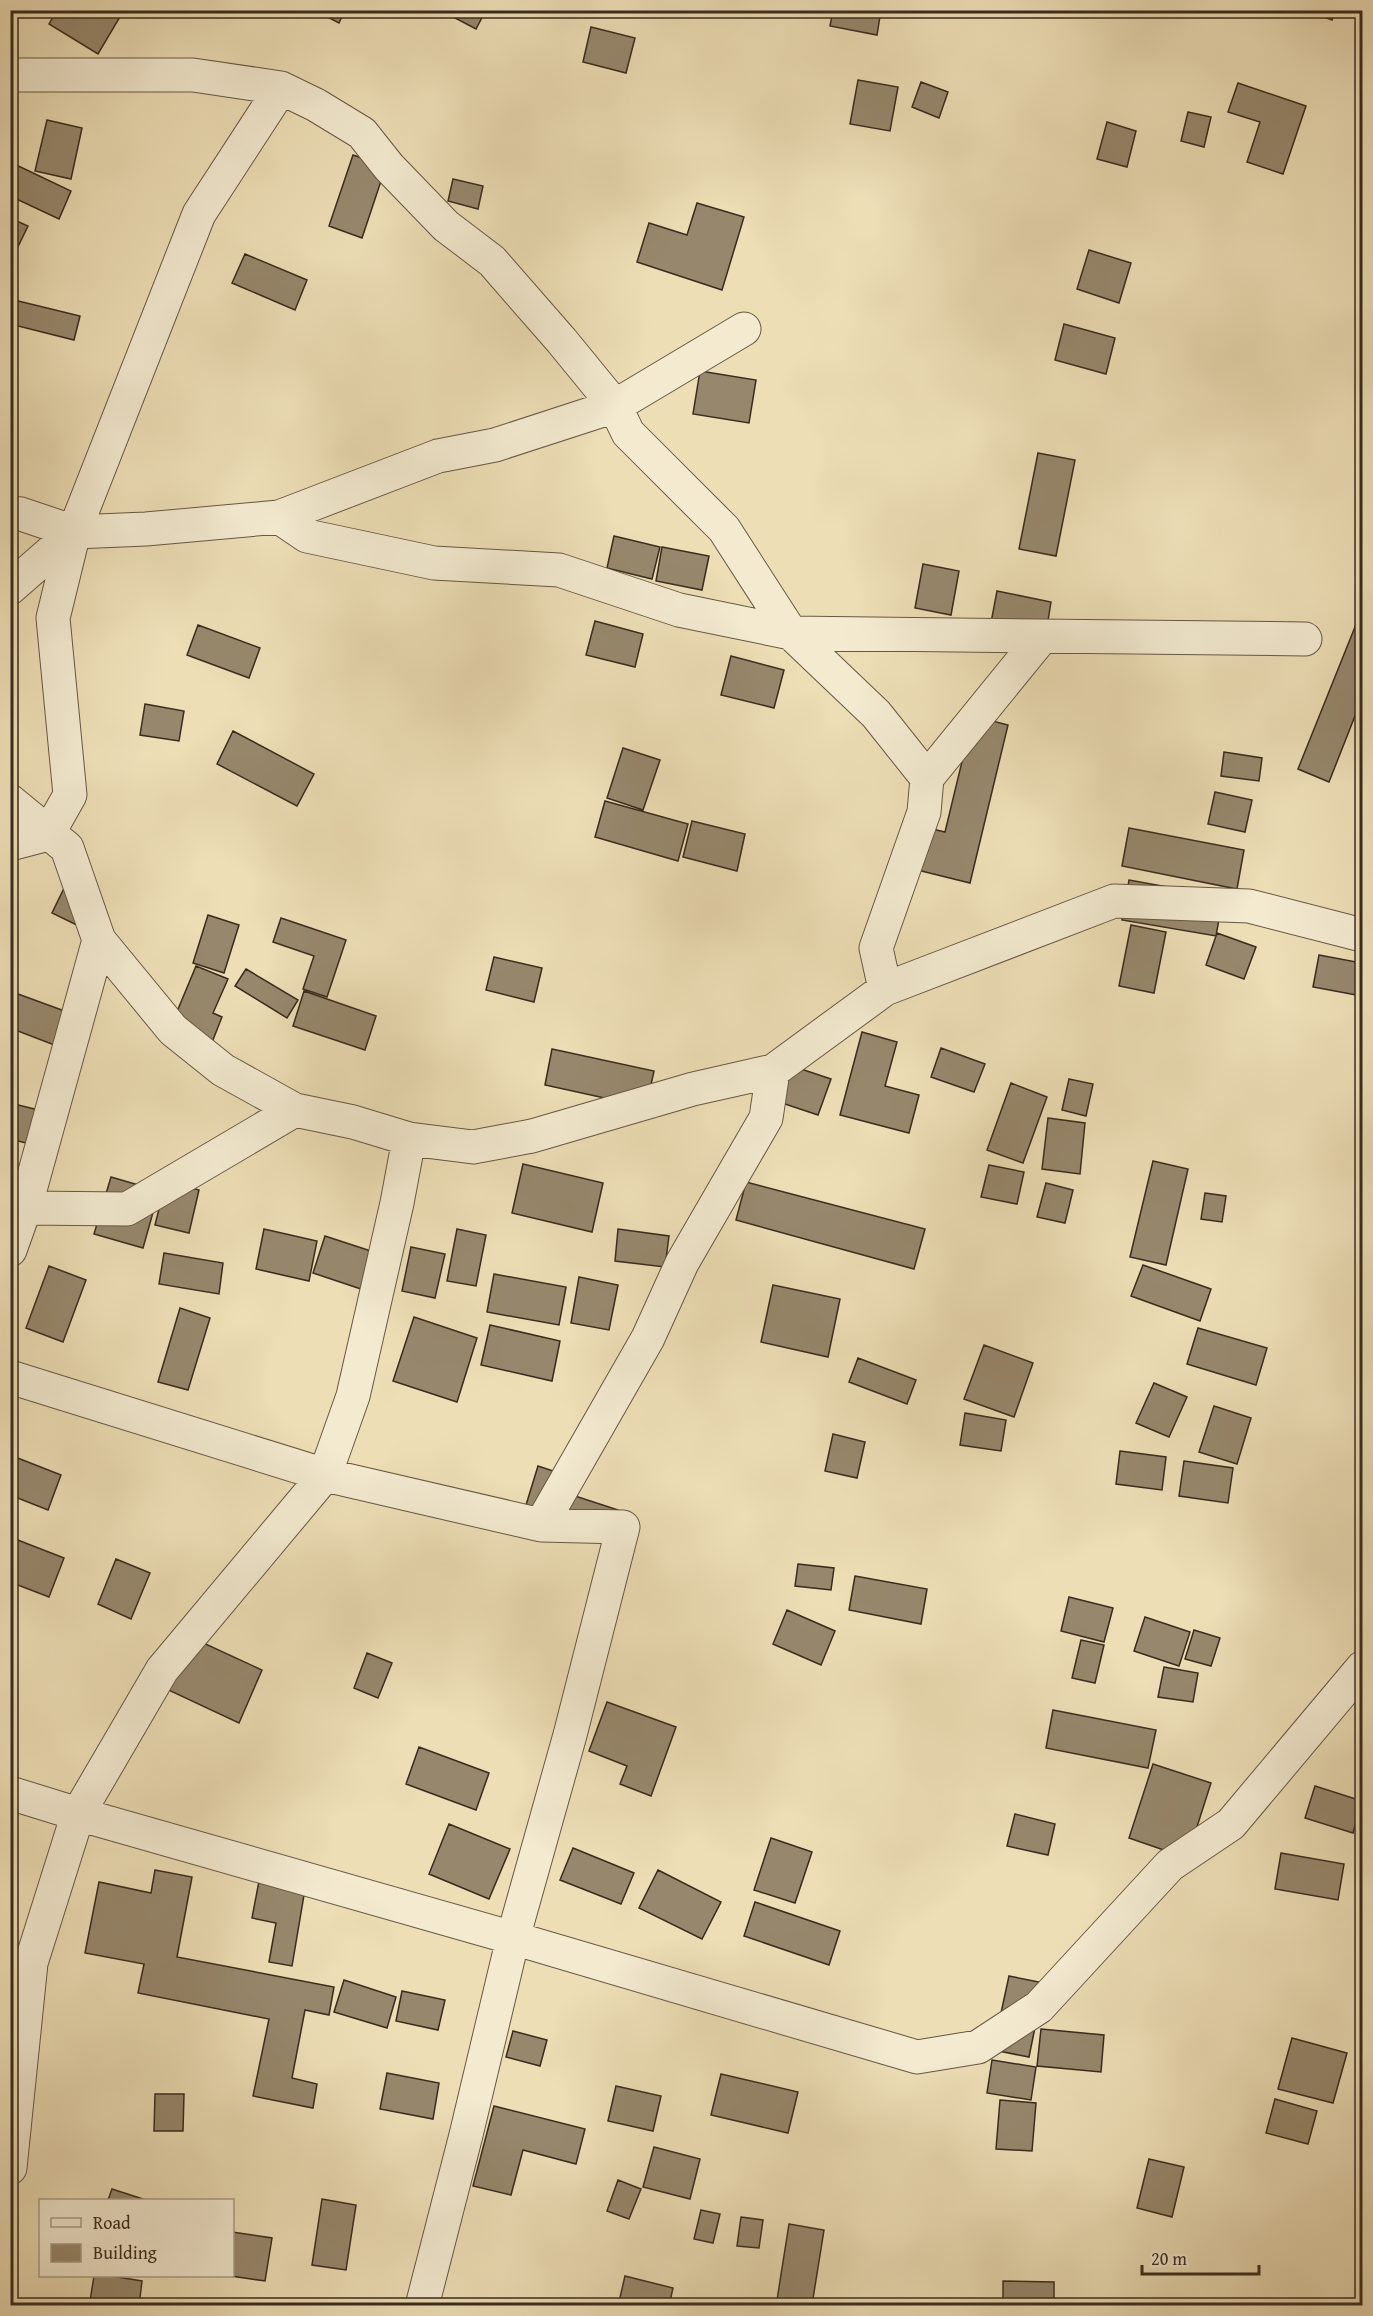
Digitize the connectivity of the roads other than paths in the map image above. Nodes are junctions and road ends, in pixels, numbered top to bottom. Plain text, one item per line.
1 (10, 75) edge
2 (280, 88) junction
3 (744, 329) dead end
4 (615, 406) junction
5 (10, 513) edge
6 (279, 517) junction
7 (74, 532) junction
8 (10, 588) edge
9 (791, 633) junction
10 (1041, 638) junction
11 (1305, 639) dead end
12 (927, 778) junction
13 (10, 801) edge
14 (48, 834) junction
15 (10, 844) edge
16 (1362, 935) edge
17 (99, 940) junction
18 (885, 988) junction
19 (773, 1071) junction
20 (295, 1110) junction
21 (409, 1139) junction
22 (18, 1206) edge
23 (10, 1250) edge
24 (10, 1377) edge
25 (325, 1475) junction
26 (541, 1525) junction
27 (1362, 1668) edge
28 (10, 1793) edge
29 (78, 1814) junction
30 (513, 1938) junction
31 (10, 2168) edge
32 (422, 2306) edge

1 - 2 street
2 - 4 street
2 - 7 street
3 - 4 street
4 - 6 street
4 - 9 street
5 - 7 street
6 - 7 street
6 - 9 street
7 - 8 street
7 - 14 street
9 - 10 street
9 - 12 street
10 - 11 street
10 - 12 street
12 - 18 street
13 - 14 street
14 - 15 street
14 - 17 street
16 - 18 street
17 - 20 street
17 - 22 street
18 - 19 street
19 - 21 street
19 - 26 street
20 - 21 street
20 - 22 street
21 - 25 street
22 - 23 street
24 - 25 street
25 - 26 street
25 - 29 street
26 - 30 street
27 - 30 street
28 - 29 street
29 - 30 street
29 - 31 street
30 - 32 street

